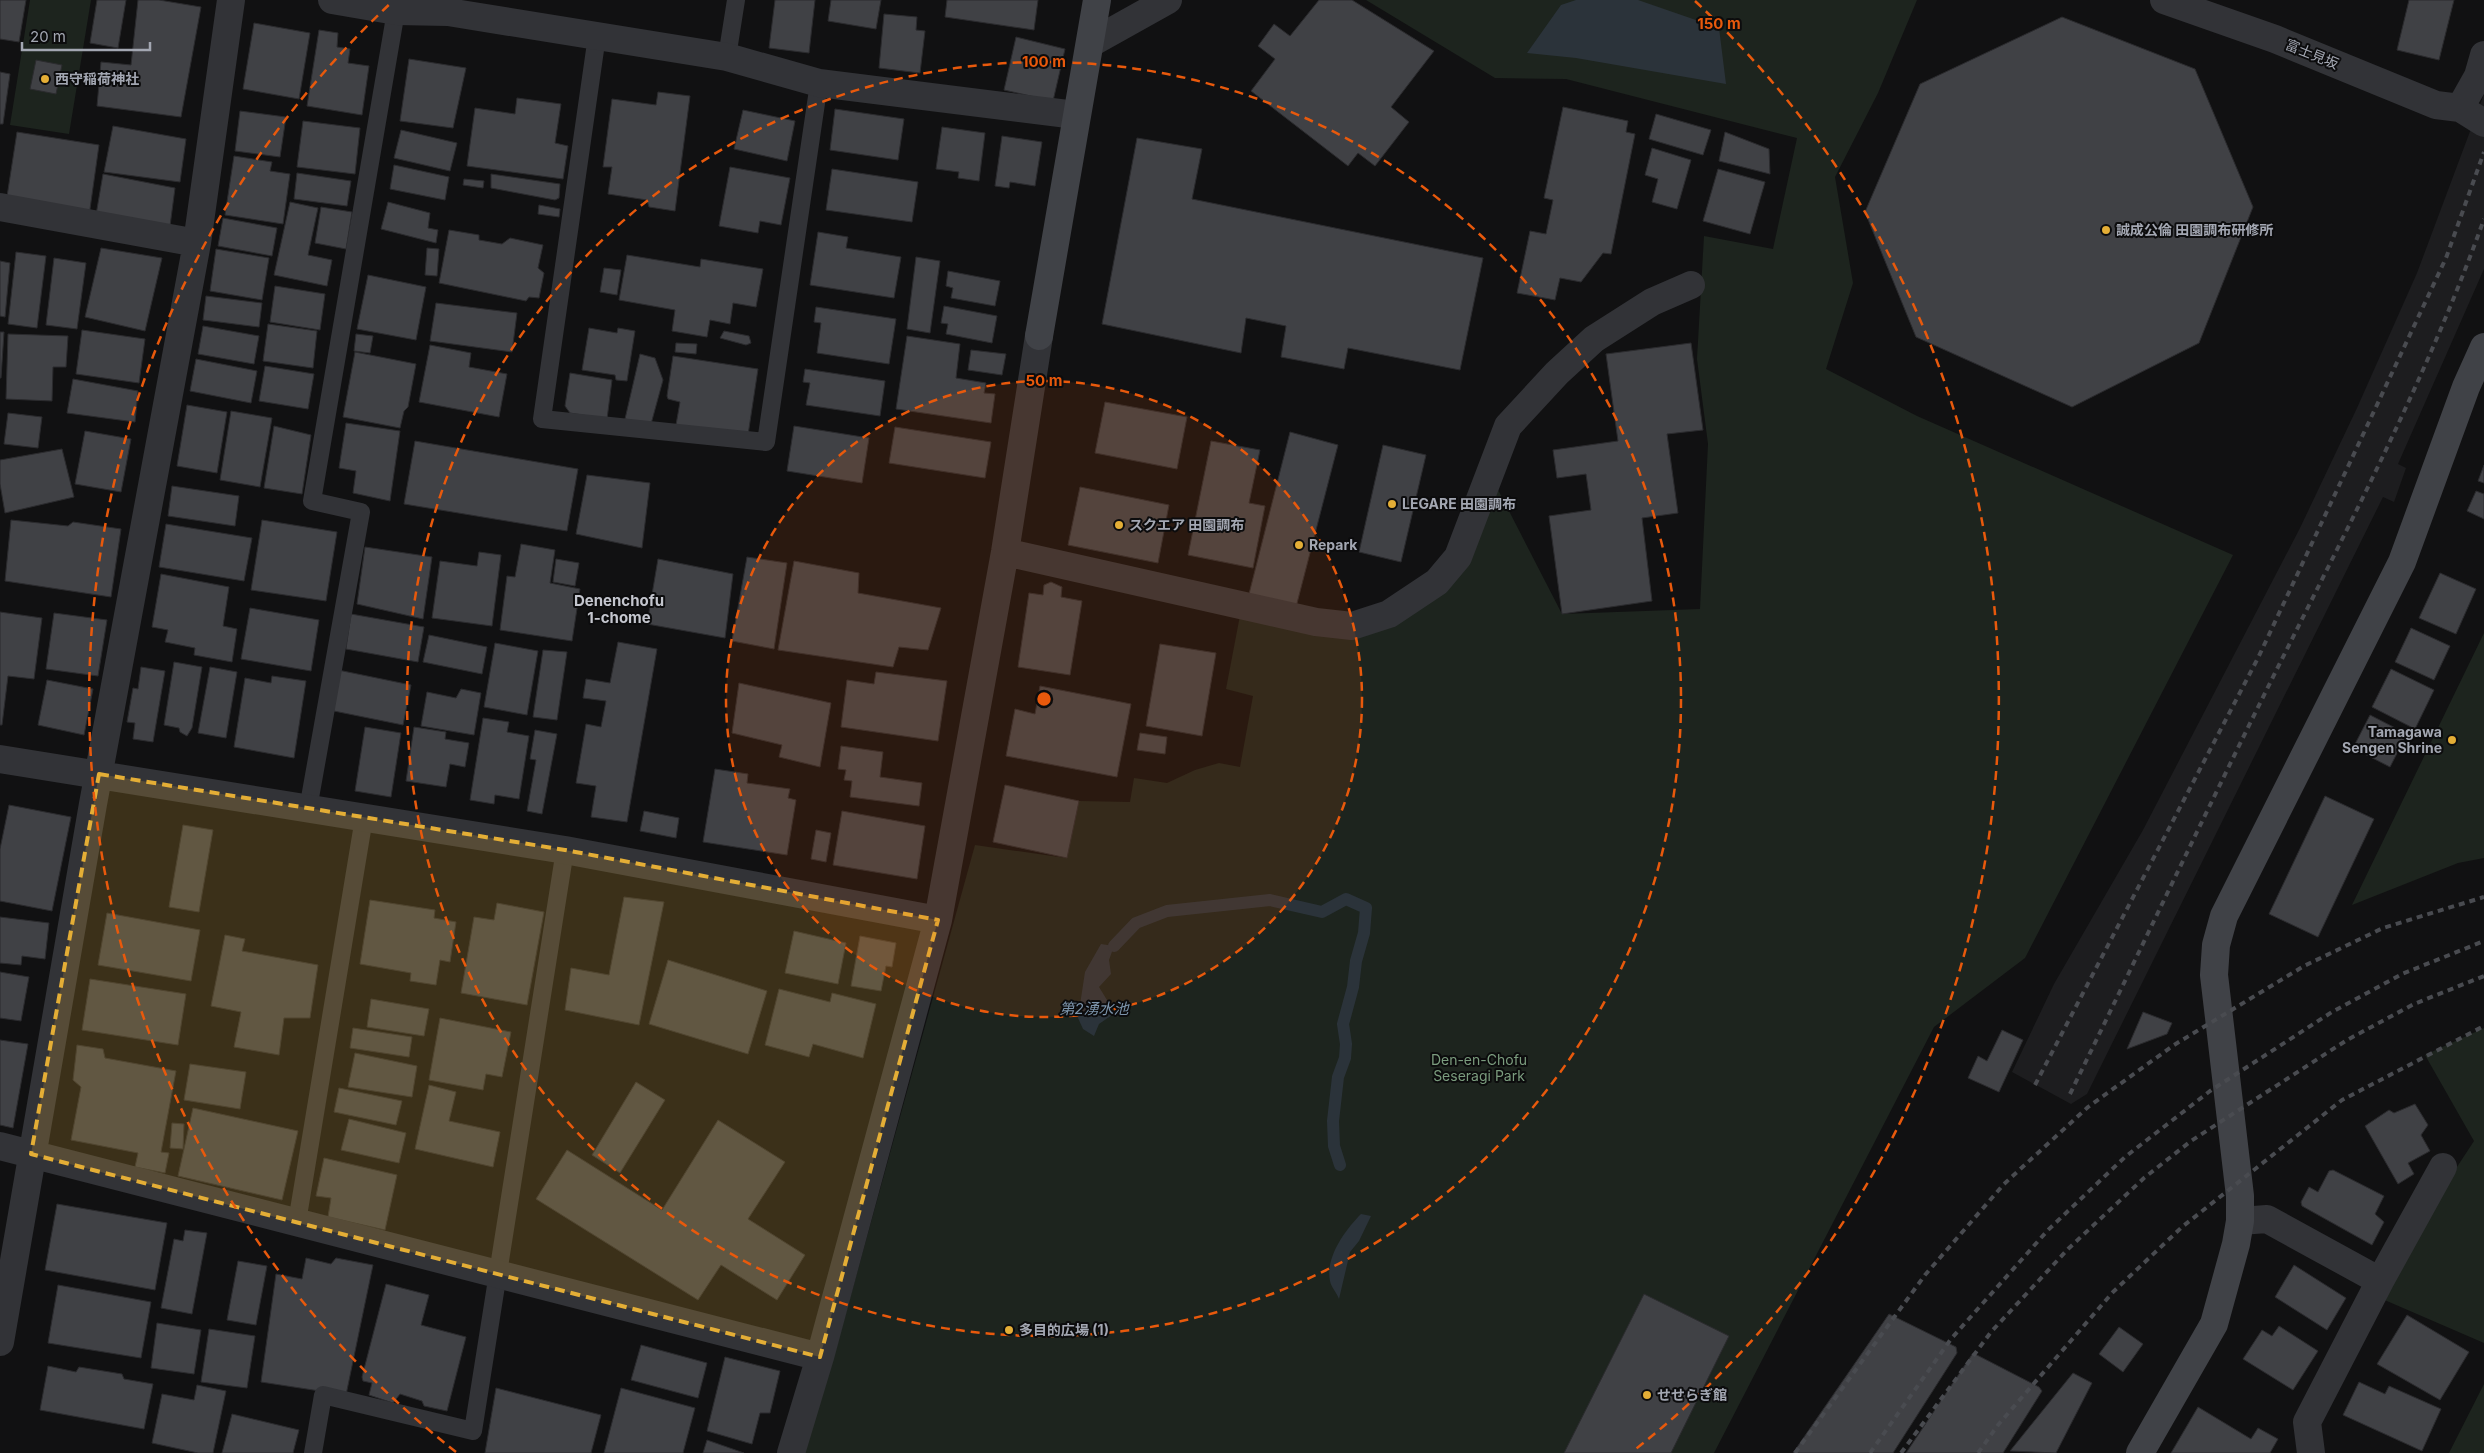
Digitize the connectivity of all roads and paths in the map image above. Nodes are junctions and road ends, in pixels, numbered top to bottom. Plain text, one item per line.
1 (231, 0) edge
2 (332, 0) edge
3 (736, 0) edge
4 (1097, 0) edge
5 (1168, 0) edge
6 (2164, 0) edge
7 (449, 6) edge
8 (396, 11) junction
9 (597, 36) junction
10 (1091, 43) junction
11 (2484, 55) edge
12 (727, 57) junction
13 (818, 83) junction
14 (2460, 108) junction
15 (1076, 115) junction
16 (2484, 123) edge
17 (0, 207) edge
18 (197, 243) junction
19 (1691, 285) dead end
20 (2484, 348) edge
21 (1006, 552) junction
22 (0, 759) edge
23 (99, 774) junction
24 (308, 809) junction
25 (364, 818) junction
26 (565, 850) junction
27 (938, 920) junction
28 (0, 1146) edge
29 (31, 1154) junction
30 (2443, 1167) dead end
31 (2240, 1221) junction
32 (297, 1222) junction
33 (499, 1273) junction
34 (2380, 1281) junction
35 (0, 1342) edge
36 (820, 1357) junction
37 (313, 1453) edge
38 (791, 1453) edge
39 (2140, 1453) edge
40 (2311, 1453) edge

1 - 18 street
2 - 8 street
3 - 12 lane
4 - 10 street
5 - 10 street
6 - 14 street, 富士見坂
7 - 8 street
7 - 9 street
8 - 24 lane
9 - 12 street
9 - 13 lane
10 - 15 street
11 - 14 street
12 - 13 street
13 - 15 street
14 - 16 street
15 - 21 street
17 - 18 street
18 - 23 street
19 - 21 street
20 - 31 street
21 - 27 street
22 - 23 street
23 - 24 street
23 - 29 street
24 - 25 street
25 - 26 street
25 - 32 lane
26 - 27 street
26 - 33 lane
27 - 36 street
28 - 29 street
29 - 32 street
29 - 35 street
30 - 34 street
31 - 34 street
31 - 39 street
32 - 33 street
33 - 36 street
33 - 37 lane
34 - 40 street
36 - 38 street

